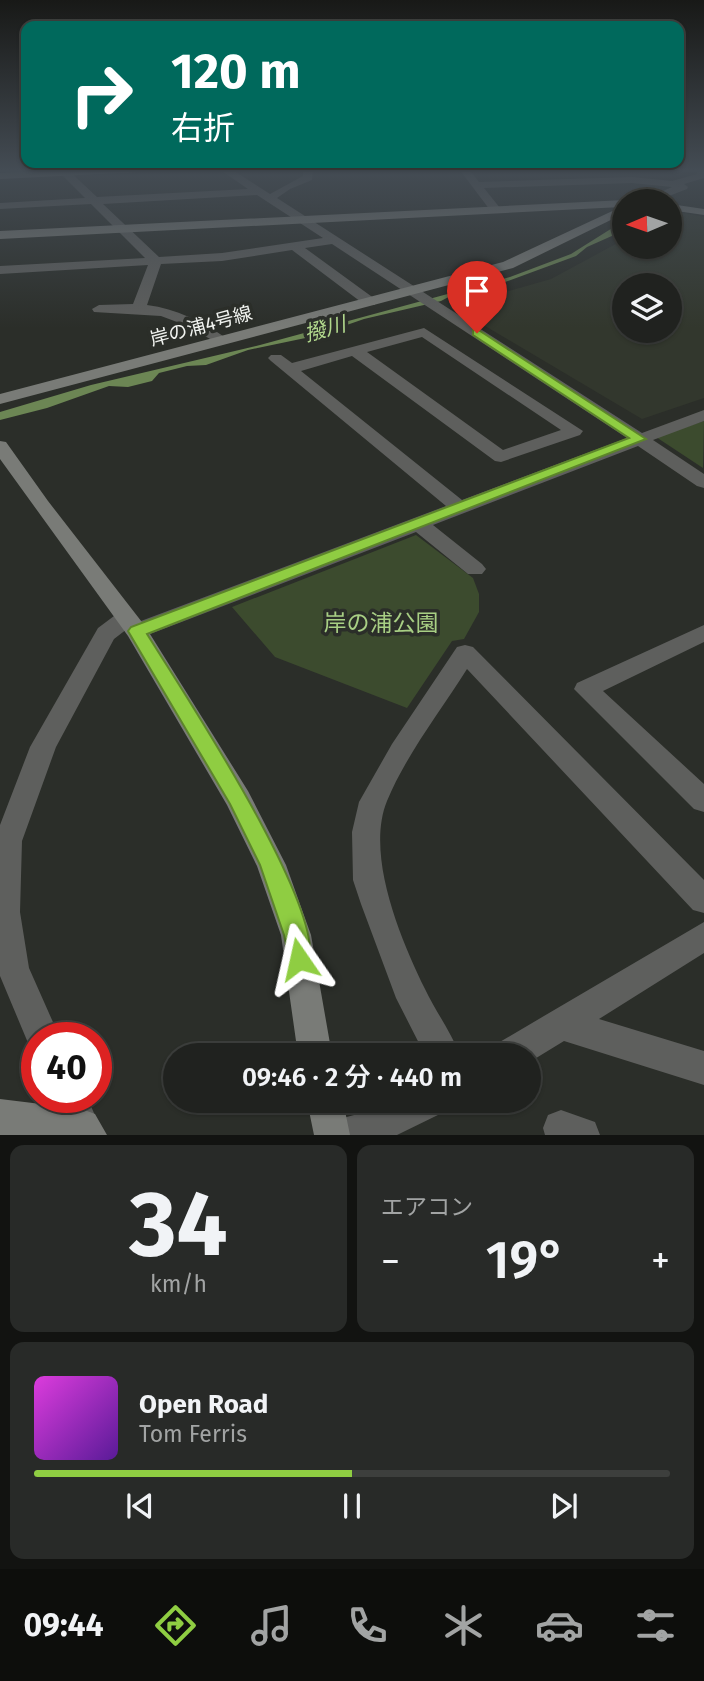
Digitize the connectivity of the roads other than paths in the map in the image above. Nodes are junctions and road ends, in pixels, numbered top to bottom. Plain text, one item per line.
1 (116, 222) edge
2 (229, 222) edge
3 (306, 222) edge
4 (597, 222) edge
5 (122, 228) junction
6 (0, 235) edge
7 (334, 240) junction
8 (296, 247) junction
9 (156, 261) junction
10 (0, 270) edge
11 (414, 292) junction
12 (370, 302) junction
13 (139, 307) junction
14 (99, 309) dead end
15 (221, 341) junction
16 (355, 351) junction
17 (536, 370) junction
18 (498, 381) junction
19 (0, 399) edge
20 (704, 415) edge
21 (639, 439) junction
22 (0, 446) edge
23 (704, 482) edge
24 (460, 508) junction
25 (419, 524) junction
26 (475, 569) dead end
27 (132, 624) junction
28 (700, 640) edge
29 (704, 801) edge
30 (704, 900) edge
31 (704, 936) edge
32 (36, 1022) edge
33 (562, 1024) junction
34 (313, 1043) edge
35 (436, 1043) edge
36 (530, 1043) edge
37 (704, 1068) edge
38 (327, 1113) edge
39 (403, 1113) edge
40 (0, 1117) edge
41 (80, 1120) edge
42 (331, 1135) edge
43 (341, 1135) edge
44 (563, 1135) edge
45 (582, 1135) edge

1 - 5 street
2 - 5 street
3 - 7 street
4 - 11 street, 岸の浦4号線
5 - 6 street
5 - 9 street
7 - 8 street
7 - 11 street
8 - 9 street
8 - 12 street
9 - 10 street
9 - 13 street
11 - 12 street, 岸の浦4号線
11 - 17 street
12 - 15 street, 岸の浦4号線
13 - 14 street
13 - 15 street
15 - 19 street, 岸の浦4号線
16 - 18 street
16 - 18 street
16 - 24 street
17 - 18 street
17 - 21 street
20 - 21 street
21 - 23 street
21 - 24 street
22 - 27 street
24 - 25 street
25 - 26 street
25 - 27 street
27 - 32 street
27 - 34 street
28 - 29 street
30 - 35 street
31 - 33 street
33 - 36 street
33 - 37 street
38 - 42 street
39 - 43 street
40 - 41 street
44 - 45 street

